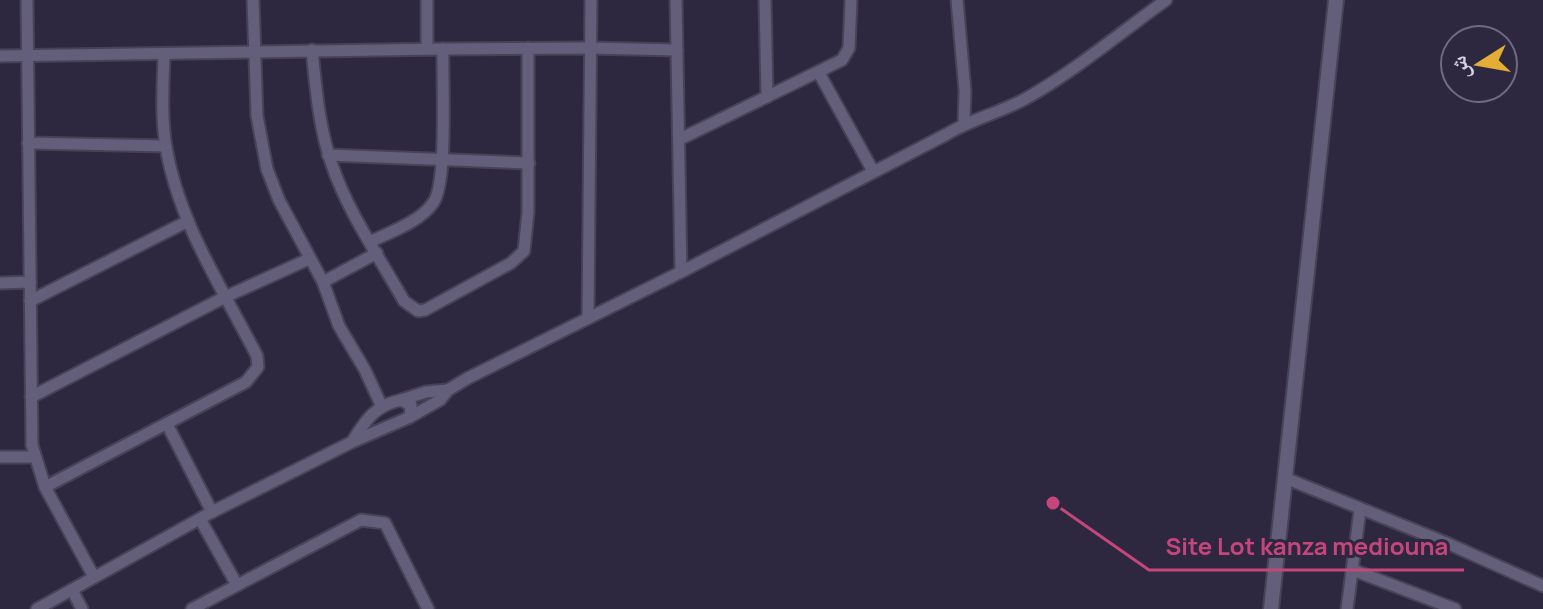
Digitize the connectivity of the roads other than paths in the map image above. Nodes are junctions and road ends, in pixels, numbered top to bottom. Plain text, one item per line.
1 (27, 0) edge
2 (253, 0) edge
3 (427, 0) edge
4 (591, 0) edge
5 (676, 0) edge
6 (765, 0) edge
7 (851, 0) edge
8 (957, 0) edge
9 (1166, 0) edge
10 (1336, 0) edge
11 (528, 48) junction
12 (590, 48) junction
13 (427, 49) junction
14 (443, 49) junction
15 (312, 50) junction
16 (677, 50) junction
17 (254, 53) junction
18 (164, 55) junction
19 (0, 56) edge
20 (28, 56) junction
21 (819, 73) junction
22 (767, 97) junction
23 (964, 122) junction
24 (680, 139) junction
25 (28, 143) junction
26 (166, 146) junction
27 (328, 155) junction
28 (441, 161) junction
29 (529, 163) junction
30 (873, 171) junction
31 (188, 221) junction
32 (374, 248) junction
33 (309, 259) junction
34 (681, 272) junction
35 (30, 282) junction
36 (323, 282) junction
37 (0, 283) edge
38 (225, 297) junction
39 (30, 301) junction
40 (588, 317) junction
41 (448, 390) junction
42 (31, 397) junction
43 (401, 400) junction
44 (382, 407) junction
45 (368, 417) junction
46 (410, 417) junction
47 (167, 424) junction
48 (378, 433) junction
49 (352, 442) junction
50 (0, 457) edge
51 (34, 457) junction
52 (1285, 478) junction
53 (45, 487) junction
54 (1360, 510) junction
55 (212, 512) junction
56 (200, 519) junction
57 (1353, 570) junction
58 (94, 577) junction
59 (237, 585) junction
60 (1543, 586) edge
61 (72, 590) junction
62 (37, 609) edge
63 (82, 609) edge
64 (192, 609) edge
65 (428, 609) edge
66 (1271, 609) edge
67 (1347, 609) edge
68 (1455, 609) edge

1 - 20 street
2 - 17 street
3 - 13 street
4 - 12 street
5 - 16 street
6 - 22 street
7 - 21 street
8 - 23 street
9 - 23 street
10 - 52 street
11 - 12 street
11 - 14 street
11 - 29 street
12 - 16 street
12 - 40 street
13 - 14 street
13 - 15 street
14 - 28 street
15 - 17 street
15 - 27 street
16 - 24 street
17 - 18 street
17 - 33 street
18 - 20 street
18 - 26 street
19 - 20 street
20 - 25 street
21 - 22 street
21 - 30 street
22 - 24 street
23 - 30 street
24 - 34 street
25 - 26 street
25 - 35 street
26 - 31 street
27 - 28 street
27 - 32 street
28 - 29 street
28 - 32 street
29 - 32 street
30 - 34 street
31 - 38 street
31 - 39 street
32 - 36 street
33 - 36 street
33 - 38 street
34 - 40 street
35 - 37 street
35 - 39 street
36 - 44 street
38 - 42 street
38 - 47 street
39 - 42 street
40 - 41 street
41 - 43 street
41 - 46 street
42 - 51 street
43 - 44 street
43 - 46 street
44 - 45 street
45 - 48 street
45 - 49 street
46 - 48 street
47 - 53 street
47 - 55 street
48 - 49 street
49 - 55 street
50 - 51 street
51 - 53 street
52 - 54 street
52 - 66 street
53 - 58 street
54 - 57 street
54 - 60 street
55 - 56 street
56 - 58 street
56 - 59 street
57 - 67 street
57 - 68 street
58 - 61 street
59 - 64 street
59 - 65 street
61 - 62 street
61 - 63 street

